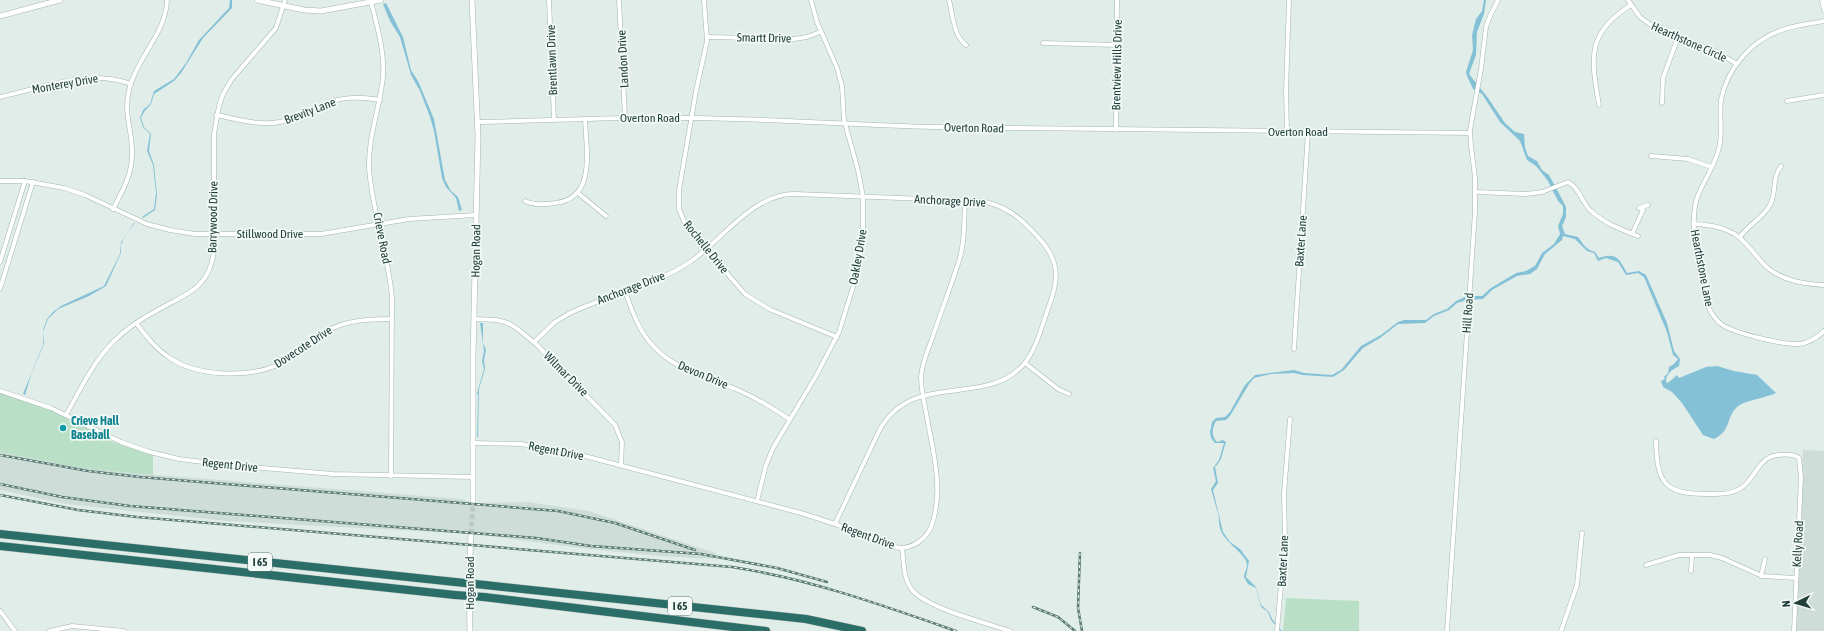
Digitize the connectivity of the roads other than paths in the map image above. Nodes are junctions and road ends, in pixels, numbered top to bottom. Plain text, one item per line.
1 (60, 0) edge
2 (167, 0) edge
3 (257, 0) edge
4 (381, 0) edge
5 (472, 0) edge
6 (549, 0) edge
7 (619, 0) edge
8 (704, 0) edge
9 (811, 0) edge
10 (950, 0) edge
11 (1117, 0) edge
12 (1289, 0) edge
13 (1498, 0) edge
14 (1628, 0) edge
15 (1822, 0) edge
16 (371, 2) junction
17 (284, 3) edge
18 (1630, 5) junction
19 (1824, 10) edge
20 (0, 16) edge
21 (1824, 21) edge
22 (820, 32) junction
23 (707, 36) junction
24 (1678, 37) junction
25 (1043, 43) dead end
26 (966, 45) dead end
27 (1117, 45) junction
28 (1737, 64) junction
29 (130, 84) junction
30 (1824, 95) edge
31 (0, 97) edge
32 (380, 100) junction
33 (1787, 101) dead end
34 (1662, 103) dead end
35 (1599, 105) dead end
36 (216, 115) junction
37 (625, 118) junction
38 (692, 118) junction
39 (585, 119) junction
40 (554, 120) junction
41 (478, 122) junction
42 (846, 125) junction
43 (1116, 130) junction
44 (1287, 132) junction
45 (1308, 132) junction
46 (1470, 133) junction
47 (1652, 156) dead end
48 (1782, 166) dead end
49 (1711, 167) junction
50 (25, 181) junction
51 (0, 182) edge
52 (33, 182) junction
53 (1476, 192) junction
54 (578, 193) junction
55 (864, 197) junction
56 (525, 201) dead end
57 (965, 201) junction
58 (1648, 205) dead end
59 (113, 209) junction
60 (476, 215) junction
61 (606, 216) dead end
62 (379, 224) junction
63 (1693, 224) junction
64 (214, 234) junction
65 (1632, 234) junction
66 (1638, 236) dead end
67 (1740, 237) junction
68 (706, 249) junction
69 (0, 262) edge
70 (1824, 285) edge
71 (0, 290) edge
72 (625, 291) junction
73 (392, 319) junction
74 (474, 319) junction
75 (136, 323) junction
76 (1824, 332) edge
77 (837, 337) junction
78 (534, 342) junction
79 (1294, 350) dead end
80 (1025, 363) junction
81 (0, 391) edge
82 (1069, 394) dead end
83 (923, 395) junction
84 (66, 415) junction
85 (789, 419) junction
86 (1290, 419) dead end
87 (1656, 441) dead end
88 (472, 443) junction
89 (621, 465) junction
90 (391, 476) junction
91 (473, 477) junction
92 (757, 501) junction
93 (473, 502) tunnel mouth
94 (835, 524) junction
95 (1582, 533) dead end
96 (0, 534) edge
97 (471, 534) tunnel mouth
98 (0, 546) edge
99 (902, 548) junction
100 (1692, 555) junction
101 (1765, 559) dead end
102 (1646, 565) dead end
103 (1691, 571) dead end
104 (1761, 576) junction
105 (1796, 578) junction
106 (0, 611) edge
107 (1277, 628) edge
108 (15, 631) edge
109 (50, 631) edge
110 (124, 631) edge
111 (470, 631) edge
112 (766, 631) edge
113 (862, 631) edge
114 (1010, 631) edge
115 (1447, 631) edge
116 (1561, 631) edge
117 (1794, 631) edge

1 - 20 street
2 - 29 street
3 - 17 street
4 - 16 street
5 - 41 street, Hogan Road
6 - 40 street, Brentlawn Drive
7 - 37 street, Landon Drive
8 - 23 street, Rochelle Drive
9 - 22 street, Oakley Drive
10 - 26 street
11 - 27 street, Brentview Hills Drive
12 - 44 street
13 - 46 street, Hill Road
14 - 18 street, Hearthstone Circle
15 - 19 street
16 - 17 street
16 - 32 street, Crieve Road
17 - 36 street, Barrywood Drive
18 - 24 street, Hearthstone Circle
18 - 35 street
21 - 28 street, Hearthstone Lane
22 - 23 street, Smartt Drive
22 - 42 street, Oakley Drive
23 - 38 street, Rochelle Drive
24 - 28 street, Hearthstone Circle
24 - 34 street
25 - 27 street
27 - 43 street, Brentview Hills Drive
28 - 49 street, Hearthstone Lane
29 - 31 street, Monterey Drive
29 - 59 street
30 - 33 street
32 - 36 street, Brevity Lane
32 - 62 street, Crieve Road
36 - 64 street, Barrywood Drive
37 - 38 street, Overton Road
37 - 39 street, Overton Road
38 - 42 street, Overton Road
38 - 68 street, Rochelle Drive
39 - 40 street, Overton Road
39 - 54 street
40 - 41 street, Overton Road
41 - 60 street, Hogan Road
42 - 43 street, Overton Road
42 - 55 street, Oakley Drive
43 - 44 street, Overton Road
44 - 45 street, Overton Road
45 - 46 street, Overton Road
45 - 79 street, Baxter Lane
46 - 53 street, Hill Road
47 - 49 street
48 - 67 street
49 - 63 street, Hearthstone Lane
50 - 51 street, Stillwood Drive
50 - 52 street, Stillwood Drive
50 - 69 street
52 - 59 street, Stillwood Drive
52 - 71 street
53 - 65 street
53 - 115 street, Hill Road
54 - 56 street
54 - 61 street
55 - 57 street, Anchorage Drive
55 - 68 street, Anchorage Drive
55 - 77 street, Oakley Drive
57 - 80 street, Anchorage Drive
57 - 83 street, Regent Drive
58 - 65 street
59 - 64 street, Stillwood Drive
60 - 62 street, Stillwood Drive
60 - 74 street, Hogan Road
62 - 64 street, Stillwood Drive
62 - 73 street, Crieve Road
63 - 67 street
63 - 76 street, Hearthstone Lane
64 - 75 street, Barrywood Drive
65 - 66 street
67 - 70 street
68 - 72 street, Anchorage Drive
68 - 77 street, Rochelle Drive
72 - 78 street, Anchorage Drive
72 - 85 street, Devon Drive
73 - 75 street, Dovecote Drive
73 - 90 street, Crieve Road
74 - 78 street, Wilmar Drive
74 - 88 street, Hogan Road
75 - 84 street, Barrywood Drive
77 - 85 street, Oakley Drive
78 - 89 street, Wilmar Drive
80 - 82 street
80 - 83 street, Anchorage Drive
81 - 84 street, Regent Drive
83 - 94 street, Anchorage Drive
83 - 99 street, Regent Drive
84 - 90 street, Regent Drive
85 - 92 street, Oakley Drive
86 - 107 street, Baxter Lane
87 - 105 street, Kelly Road
88 - 89 street, Regent Drive
88 - 91 street, Hogan Road
89 - 92 street, Regent Drive
90 - 91 street, Regent Drive
91 - 93 street, Hogan Road
92 - 94 street, Regent Drive
94 - 99 street, Regent Drive
95 - 116 street
96 - 113 highway, I 65, bridge
97 - 111 street, Hogan Road
98 - 112 highway, I 65, bridge
99 - 114 street
100 - 102 street
100 - 103 street
100 - 104 street
101 - 104 street
104 - 105 street
105 - 117 street, Kelly Road
106 - 108 street
109 - 110 street

